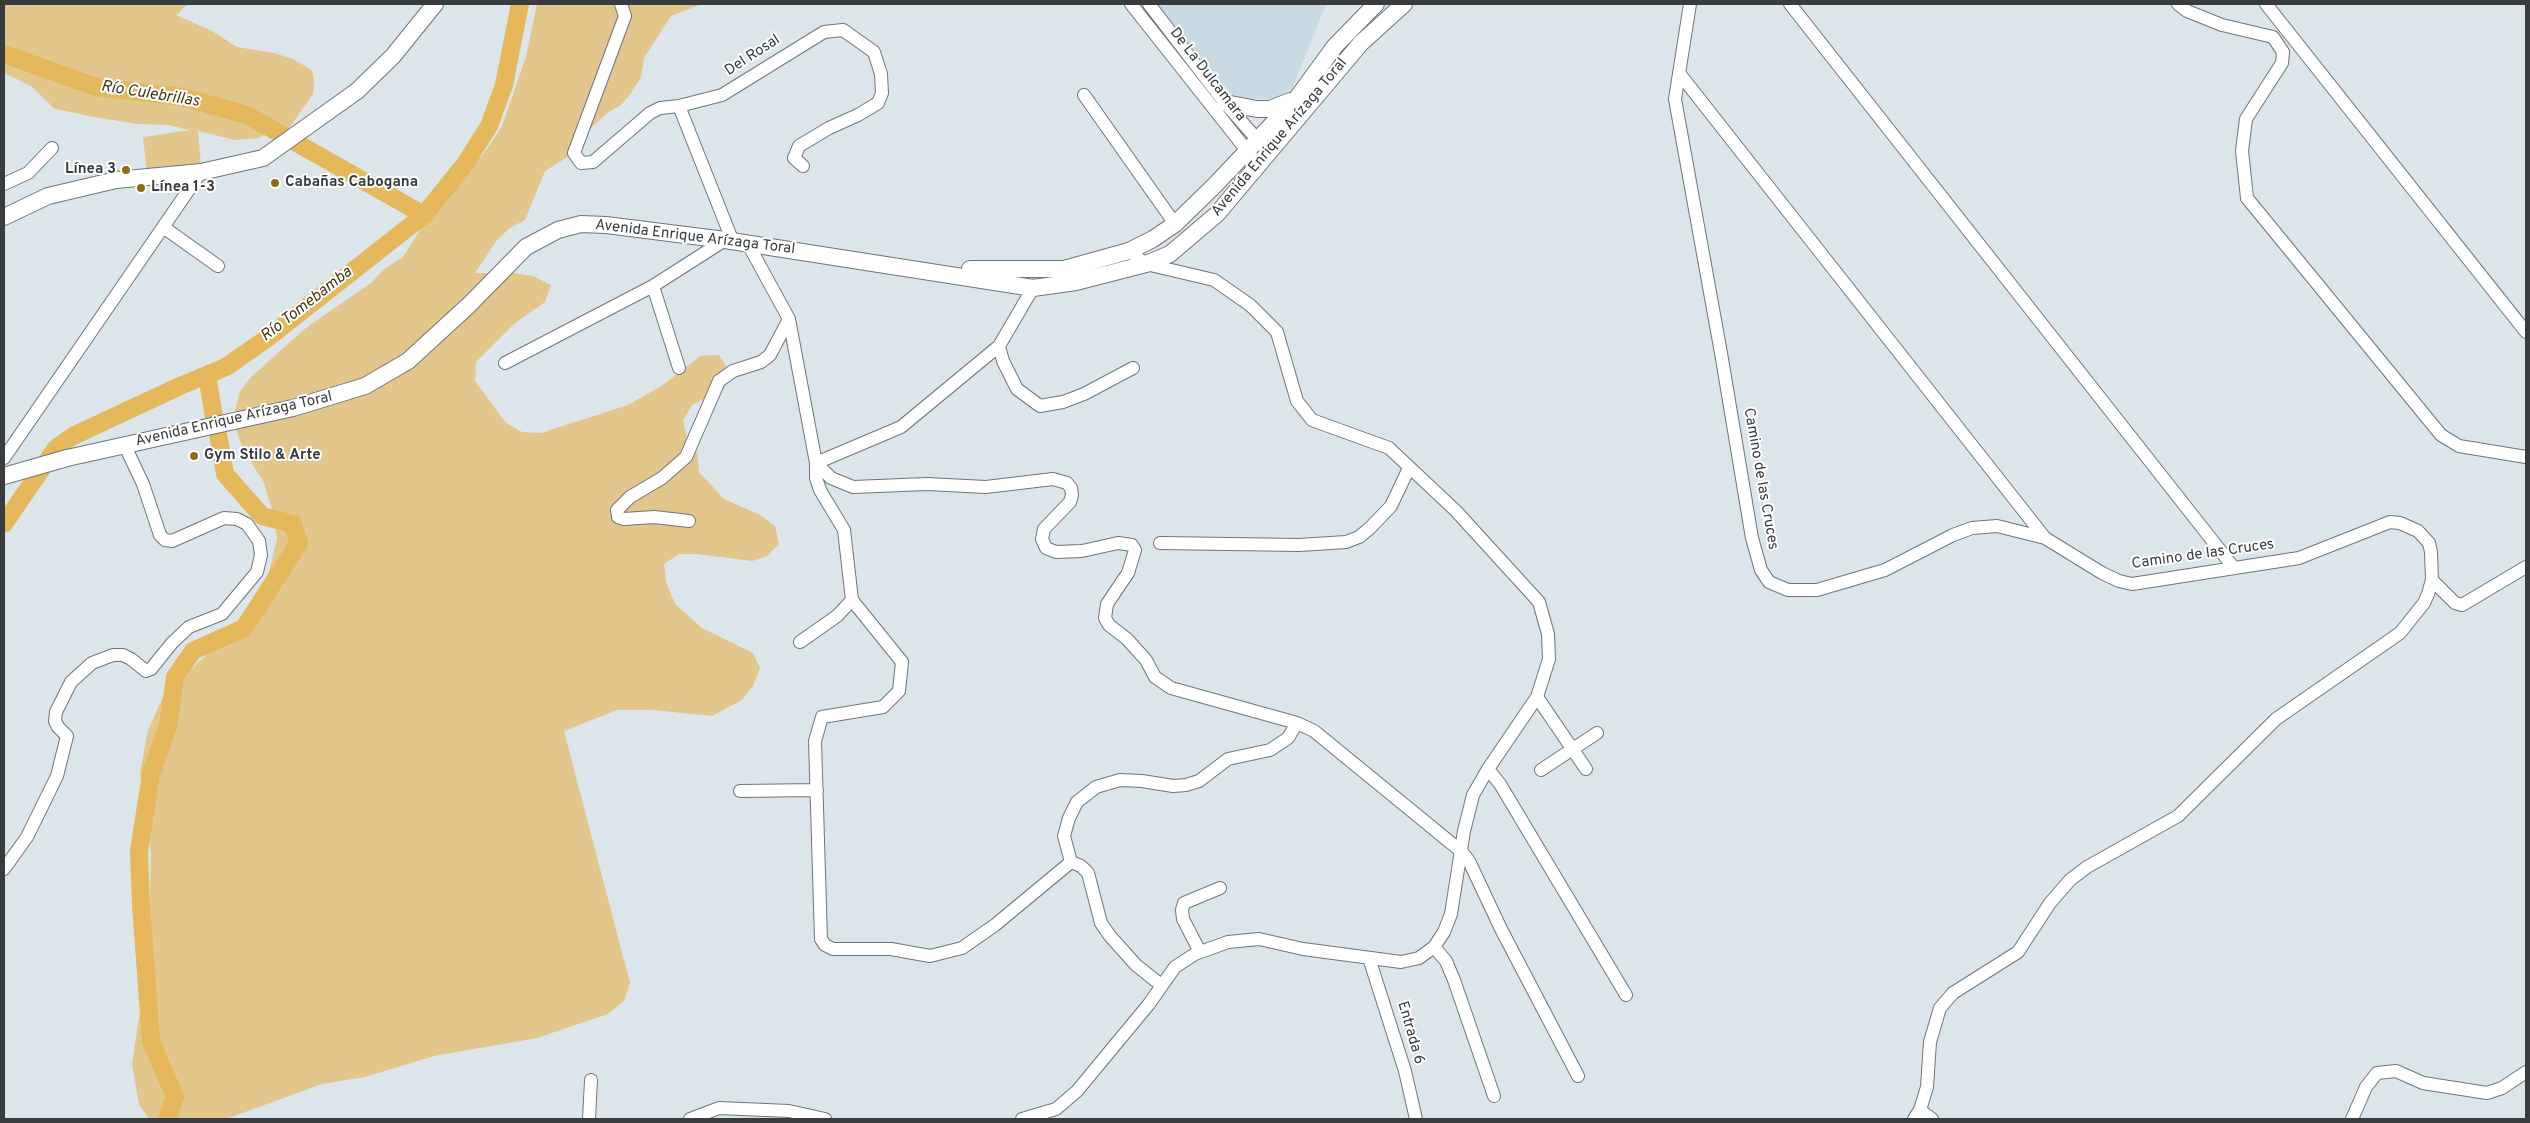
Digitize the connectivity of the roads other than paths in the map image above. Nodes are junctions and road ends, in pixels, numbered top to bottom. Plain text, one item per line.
1 (434, 4) edge
2 (621, 4) edge
3 (1131, 4) edge
4 (1148, 4) edge
5 (1376, 4) edge
6 (1404, 4) edge
7 (1690, 4) edge
8 (1790, 4) edge
9 (2178, 4) edge
10 (2266, 4) edge
11 (1679, 73) junction
12 (1084, 96) dead end
13 (1297, 98) junction
14 (1225, 104) junction
15 (679, 106) junction
16 (52, 148) dead end
17 (1258, 152) junction
18 (803, 166) dead end
19 (201, 172) junction
20 (4, 184) edge
21 (4, 218) edge
22 (1174, 224) junction
23 (163, 227) junction
24 (735, 242) junction
25 (1129, 250) junction
26 (1146, 264) junction
27 (218, 266) dead end
28 (915, 268) junction
29 (653, 286) junction
30 (1033, 288) junction
31 (789, 320) junction
32 (2526, 332) edge
33 (999, 346) junction
34 (505, 363) dead end
35 (679, 368) dead end
36 (1134, 368) dead end
37 (125, 446) junction
38 (2526, 457) edge
39 (4, 458) edge
40 (816, 464) junction
41 (1409, 468) junction
42 (5, 475) edge
43 (689, 521) dead end
44 (2046, 538) junction
45 (1160, 543) dead end
46 (2526, 567) edge
47 (2234, 568) junction
48 (2432, 580) junction
49 (852, 600) junction
50 (800, 642) dead end
51 (1537, 697) junction
52 (1297, 723) junction
53 (1597, 734) dead end
54 (1572, 748) junction
55 (1488, 769) junction
56 (1586, 769) dead end
57 (1541, 770) dead end
58 (818, 790) junction
59 (740, 791) dead end
60 (1462, 852) junction
61 (1071, 862) junction
62 (4, 869) edge
63 (1220, 888) dead end
64 (1434, 947) junction
65 (1200, 952) junction
66 (1369, 958) junction
67 (1161, 985) junction
68 (1626, 995) dead end
69 (2526, 1072) edge
70 (1578, 1076) dead end
71 (592, 1080) dead end
72 (1494, 1096) dead end
73 (1917, 1114) edge
74 (589, 1119) edge
75 (690, 1119) edge
76 (825, 1119) edge
77 (1023, 1119) edge
78 (1416, 1119) edge
79 (1932, 1119) edge
80 (2352, 1119) edge

1 - 19 main road
2 - 15 street, Del Rosal
3 - 17 street, De La Dulcamara
4 - 14 street, De La Dulcamara
5 - 13 main road, Avenida Enrique Arízaga Toral
6 - 17 main road, Avenida Enrique Arízaga Toral
7 - 11 street, Camino de las Cruces
8 - 47 street
9 - 38 street
10 - 32 street
11 - 44 street
11 - 44 street, Camino de las Cruces
12 - 22 street
13 - 14 main road
13 - 17 main road, Avenida Enrique Arízaga Toral
14 - 17 street, De La Dulcamara
15 - 18 street, Del Rosal
15 - 24 street
16 - 20 street
17 - 22 main road, Avenida Enrique Arízaga Toral
17 - 26 main road, Avenida Enrique Arízaga Toral
19 - 21 main road
19 - 23 street
22 - 25 main road, Avenida Enrique Arízaga Toral
23 - 27 street
23 - 39 street
24 - 28 main road, Avenida Enrique Arízaga Toral
24 - 29 street
24 - 31 street
24 - 37 main road, Avenida Enrique Arízaga Toral
25 - 26 street
25 - 28 main road, Avenida Enrique Arízaga Toral
26 - 30 main road, Avenida Enrique Arízaga Toral
26 - 41 street
28 - 30 main road, Avenida Enrique Arízaga Toral
29 - 34 street
29 - 35 street
30 - 33 street
31 - 40 street
31 - 43 street
33 - 36 street
33 - 40 street
37 - 42 main road, Avenida Enrique Arízaga Toral
37 - 62 street
40 - 49 street
40 - 52 street
41 - 45 street
41 - 51 street
44 - 47 street, Camino de las Cruces
46 - 48 street
47 - 48 street, Camino de las Cruces
48 - 73 street
49 - 50 street
49 - 58 street
51 - 54 street
51 - 55 street
52 - 60 street
52 - 61 street
53 - 54 street
54 - 56 street
54 - 57 street
55 - 60 street
55 - 68 street
58 - 59 street
58 - 61 street
60 - 64 street
60 - 70 street
61 - 67 street
63 - 65 street
64 - 66 street
64 - 72 street
65 - 66 street
65 - 67 street
66 - 78 street, Entrada 6
67 - 77 street
69 - 80 street
71 - 74 street
73 - 79 street
75 - 76 street

